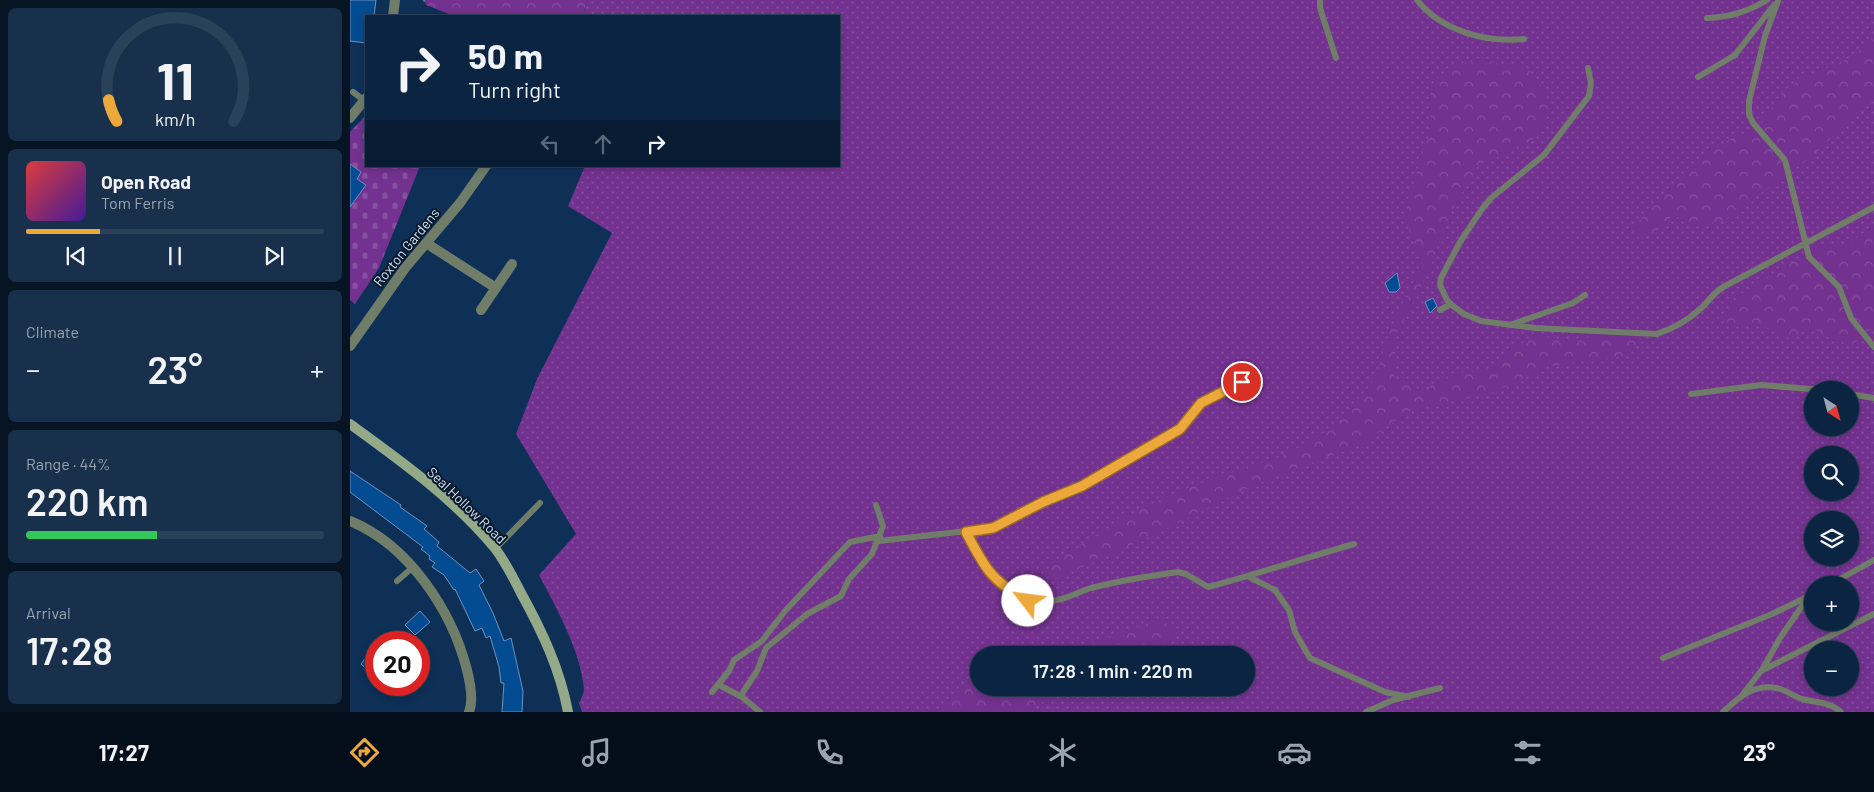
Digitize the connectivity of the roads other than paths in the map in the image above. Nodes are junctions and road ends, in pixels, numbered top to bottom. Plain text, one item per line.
1 (395, 0) edge
2 (1320, 0) edge
3 (1418, 0) edge
4 (1767, 0) edge
5 (1778, 0) edge
6 (393, 15) edge
7 (1707, 18) dead end
8 (1524, 39) dead end
9 (1336, 58) dead end
10 (1588, 68) dead end
11 (1698, 77) dead end
12 (353, 92) dead end
13 (365, 98) edge
14 (365, 100) edge
15 (350, 118) edge
16 (485, 167) edge
17 (1873, 207) edge
18 (1805, 242) junction
19 (426, 243) junction
20 (512, 264) dead end
21 (496, 288) junction
22 (1585, 295) dead end
23 (1451, 304) junction
24 (481, 310) dead end
25 (1440, 310) dead end
26 (1509, 325) junction
27 (350, 346) edge
28 (1874, 347) edge
29 (1242, 382) dead end
30 (1804, 388) edge
31 (1690, 394) dead end
32 (1859, 396) edge
33 (1874, 398) edge
34 (350, 424) edge
35 (540, 503) dead end
36 (876, 504) dead end
37 (350, 521) edge
38 (966, 532) junction
39 (879, 538) junction
40 (1354, 544) dead end
41 (495, 549) junction
42 (1874, 560) edge
43 (412, 568) junction
44 (1249, 576) junction
45 (1845, 576) edge
46 (397, 581) dead end
47 (1804, 598) edge
48 (1804, 605) edge
49 (1874, 614) edge
50 (1663, 658) dead end
51 (1762, 671) junction
52 (719, 683) junction
53 (1440, 688) dead end
54 (712, 692) dead end
55 (1743, 694) junction
56 (742, 697) junction
57 (1409, 697) junction
58 (469, 712) edge
59 (568, 712) edge
60 (760, 712) edge
61 (1366, 712) edge
62 (1723, 712) edge
63 (1842, 712) edge

1 - 6 street
2 - 9 lane
3 - 8 lane
4 - 7 lane
5 - 11 lane
5 - 18 lane
10 - 23 lane
12 - 13 lane
14 - 15 street
16 - 19 street, Roxton Gardens
17 - 18 lane
18 - 26 lane
18 - 28 lane
19 - 21 street
19 - 27 street, Roxton Gardens
20 - 21 street
21 - 24 street
22 - 26 lane
23 - 25 lane
23 - 26 lane
29 - 38 lane
30 - 31 lane
32 - 33 lane
34 - 41 main road, Seal Hollow Road
35 - 41 lane
36 - 39 lane
37 - 43 street
38 - 39 lane
38 - 44 lane
39 - 52 lane
39 - 56 lane
40 - 44 lane
41 - 59 main road, Seal Hollow Road
42 - 45 lane
43 - 46 lane
43 - 58 street
44 - 57 lane
47 - 50 lane
48 - 51 lane
49 - 51 lane
51 - 55 lane
52 - 54 lane
52 - 56 lane
53 - 57 lane
55 - 62 lane
55 - 63 lane
56 - 60 lane
57 - 61 lane

